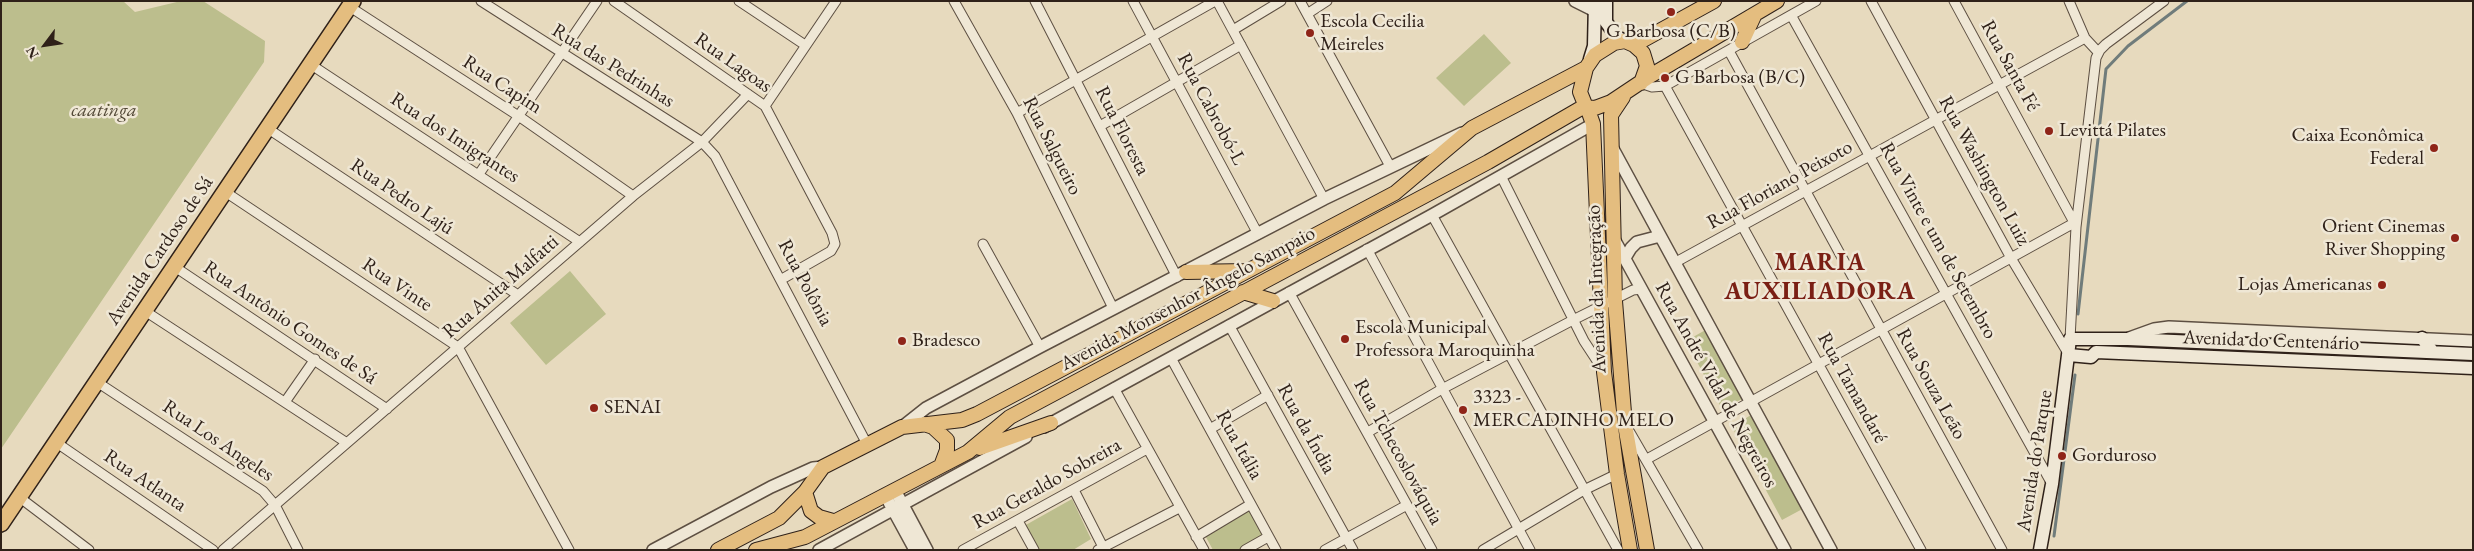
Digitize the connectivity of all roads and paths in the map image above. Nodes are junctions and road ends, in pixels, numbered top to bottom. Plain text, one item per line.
1 (481, 1) edge
2 (597, 1) edge
3 (614, 1) edge
4 (740, 1) edge
5 (836, 1) edge
6 (954, 1) edge
7 (1035, 1) edge
8 (1133, 1) edge
9 (1216, 1) edge
10 (1281, 1) edge
11 (1300, 1) edge
12 (1327, 1) edge
13 (1575, 1) edge
14 (1606, 1) edge
15 (1714, 1) edge
16 (1777, 1) edge
17 (1816, 1) edge
18 (1871, 1) edge
19 (1954, 1) edge
20 (2069, 1) edge
21 (2164, 1) edge
22 (352, 4) edge
23 (2152, 5) edge
24 (1595, 6) edge
25 (1307, 14) junction
26 (1755, 14) junction
27 (1792, 15) junction
28 (1232, 30) junction
29 (1152, 37) junction
30 (2085, 38) junction
31 (1742, 42) junction
32 (1630, 43) junction
33 (805, 45) junction
34 (1241, 45) junction
35 (1730, 50) junction
36 (2098, 52) junction
37 (562, 55) junction
38 (310, 64) junction
39 (1588, 64) junction
40 (1077, 80) junction
41 (1176, 82) junction
42 (2000, 83) junction
43 (1665, 86) junction
44 (1635, 87) junction
45 (748, 94) junction
46 (765, 106) junction
47 (1587, 107) junction
48 (1017, 113) junction
49 (520, 117) junction
50 (1936, 120) junction
51 (1593, 124) junction
52 (1100, 126) junction
53 (267, 128) junction
54 (1472, 128) junction
55 (702, 142) junction
56 (1611, 146) junction
57 (1871, 155) junction
58 (1390, 166) junction
59 (479, 174) junction
60 (1501, 176) junction
61 (224, 191) junction
62 (1807, 191) junction
63 (633, 196) junction
64 (1324, 199) junction
65 (1432, 215) junction
66 (1744, 225) junction
67 (2075, 225) junction
68 (1258, 234) junction
69 (1660, 236) junction
70 (1614, 239) junction
71 (580, 242) junction
72 (984, 244) dead end
73 (1367, 249) junction
74 (1625, 258) junction
75 (2012, 258) junction
76 (1676, 262) junction
77 (175, 266) junction
78 (1250, 271) junction
79 (1181, 274) junction
80 (782, 279) junction
81 (1642, 289) junction
82 (1243, 292) junction
83 (1289, 292) junction
84 (1947, 293) junction
85 (518, 295) junction
86 (1273, 301) junction
87 (1615, 301) junction
88 (1113, 308) junction
89 (1600, 308) junction
90 (145, 311) junction
91 (1573, 320) junction
92 (1229, 325) junction
93 (1882, 330) junction
94 (2096, 338) junction
95 (2422, 338) junction
96 (2070, 339) junction
97 (2128, 339) junction
98 (2473, 341) edge
99 (1040, 346) junction
100 (458, 347) junction
101 (2433, 352) junction
102 (1509, 354) junction
103 (2094, 354) junction
104 (2473, 354) edge
105 (2069, 355) junction
106 (1171, 358) junction
107 (315, 359) junction
108 (1818, 365) junction
109 (2473, 368) edge
110 (1604, 372) junction
111 (2066, 378) junction
112 (97, 382) junction
113 (1114, 388) junction
114 (1442, 389) junction
115 (1268, 395) junction
116 (285, 402) junction
117 (1751, 402) junction
118 (387, 409) junction
119 (1051, 422) junction
120 (1715, 422) junction
121 (924, 424) junction
122 (1626, 425) junction
123 (902, 427) junction
124 (1210, 429) junction
125 (1368, 432) junction
126 (56, 443) junction
127 (347, 443) junction
128 (868, 446) junction
129 (1147, 449) junction
130 (968, 452) junction
131 (1647, 459) junction
132 (941, 466) junction
133 (824, 467) junction
134 (1617, 474) junction
135 (2052, 484) junction
136 (1074, 490) junction
137 (1584, 490) junction
138 (805, 492) junction
139 (890, 492) junction
140 (19, 497) junction
141 (1251, 504) junction
142 (275, 505) junction
143 (1407, 505) junction
144 (898, 506) junction
145 (1179, 508) junction
146 (833, 521) junction
147 (1018, 521) junction
148 (1, 524) edge
149 (1518, 529) junction
150 (1196, 537) junction
151 (1268, 537) junction
152 (1346, 538) junction
153 (1101, 548) edge
154 (89, 550) edge
155 (213, 550) edge
156 (223, 550) edge
157 (298, 550) edge
158 (569, 550) edge
159 (653, 550) edge
160 (718, 550) edge
161 (756, 550) edge
162 (819, 550) edge
163 (915, 550) edge
164 (927, 550) edge
165 (963, 550) edge
166 (1034, 550) edge
167 (1204, 550) edge
168 (1245, 550) edge
169 (1276, 550) edge
170 (1326, 550) edge
171 (1353, 550) edge
172 (1432, 550) edge
173 (1483, 550) edge
174 (1530, 550) edge
175 (1618, 550) edge
176 (1630, 550) edge
177 (1648, 550) edge
178 (1698, 550) edge
179 (1785, 550) edge
180 (1831, 550) edge
181 (1921, 550) edge
182 (2002, 550) edge
183 (2040, 550) edge

1 - 37 street, Rua das Pedrinhas
2 - 37 street
3 - 45 street, Rua Lagoas
4 - 33 street
5 - 33 street
6 - 48 street, Rua Salgueiro
7 - 40 street, Rua Floresta
8 - 29 street, Rua Cabrobó-L
9 - 28 street
9 - 29 street
10 - 28 street
11 - 25 street
12 - 25 street
13 - 24 street
14 - 32 main road
15 - 32 main road, Avenida Monsenhor Ângelo Sampaio
16 - 26 main road, Avenida Monsenhor Ângelo Sampaio
17 - 27 street
18 - 50 street, Rua Washington Luiz
19 - 42 street, Rua Santa Fé
20 - 30 street
21 - 23 street
22 - 38 highway, Avenida Cardoso de Sá
22 - 49 street, Rua Capim
23 - 36 street
24 - 39 main road
25 - 58 street
26 - 31 main road
26 - 44 main road, Avenida Monsenhor Ângelo Sampaio
27 - 31 street
27 - 57 street, Rua Vinte e um de Setembro
28 - 34 street
29 - 40 street
29 - 41 street, Rua Cabrobó-L
30 - 36 street
30 - 42 street, Rua Floriano Peixoto
31 - 35 street
32 - 39 main road, Avenida Monsenhor Ângelo Sampaio
32 - 44 main road
33 - 46 street
34 - 41 street
34 - 64 street
35 - 43 street
35 - 62 street, Rua Souza Leão
36 - 67 street
37 - 49 street
37 - 55 street, Rua das Pedrinhas
38 - 53 highway, Avenida Cardoso de Sá
38 - 59 street, Rua dos Imigrantes
39 - 47 main road
39 - 54 main road, Avenida Monsenhor Ângelo Sampaio
40 - 48 street
40 - 52 street, Rua Floresta
41 - 52 street
41 - 68 street, Rua Cabrobó-L
42 - 50 street, Rua Floriano Peixoto
42 - 67 street, Rua Santa Fé
43 - 44 street
43 - 66 street, Rua Tamandaré
44 - 47 main road, Avenida Monsenhor Ângelo Sampaio
44 - 56 main road, Avenida da Integração
45 - 46 street, Rua Lagoas
45 - 55 street, Rua Anita Malfatti
46 - 80 street, Rua Lagoas
47 - 51 main road, Avenida da Integração
47 - 82 main road, Avenida Monsenhor Ângelo Sampaio
48 - 88 street, Rua Salgueiro
49 - 59 street
49 - 63 street, Rua Capim
50 - 57 street, Rua Floriano Peixoto
50 - 75 street, Rua Washington Luiz
51 - 60 street, Avenida Monsenhor Ângelo Sampaio
51 - 89 main road, Avenida da Integração
52 - 79 street, Rua Floresta
53 - 61 highway, Avenida Cardoso de Sá
53 - 85 street, Rua Pedro Lajú
54 - 58 street, Avenida Monsenhor Ângelo Sampaio
54 - 78 main road, Avenida Monsenhor Ângelo Sampaio
55 - 63 street, Rua Anita Malfatti
55 - 80 street, Rua Polônia
56 - 69 street, Rua André Vidal de Negreiros
56 - 70 main road, Avenida da Integração
57 - 62 street, Rua Floriano Peixoto
57 - 84 street, Rua Vinte e um de Setembro
58 - 64 street, Avenida Monsenhor Ângelo Sampaio
59 - 71 street, Rua dos Imigrantes
60 - 65 street, Avenida Monsenhor Ângelo Sampaio
60 - 91 street
61 - 77 highway, Avenida Cardoso de Sá
61 - 100 street, Rua Vinte
62 - 66 street, Rua Floriano Peixoto
62 - 93 street, Rua Souza Leão
63 - 71 street, Rua Anita Malfatti
64 - 68 street, Avenida Monsenhor Ângelo Sampaio
65 - 73 street, Avenida Monsenhor Ângelo Sampaio
65 - 102 street
66 - 76 street, Rua Floriano Peixoto
66 - 108 street, Rua Tamandaré
67 - 75 street
67 - 96 street
68 - 79 street, Avenida Monsenhor Ângelo Sampaio
69 - 74 street
69 - 76 street, Rua André Vidal de Negreiros
70 - 74 street, Rua André Vidal de Negreiros
70 - 87 main road, Avenida da Integração
71 - 85 street, Rua Anita Malfatti
72 - 99 street
73 - 83 street, Avenida Monsenhor Ângelo Sampaio
73 - 114 street
74 - 81 street, Rua André Vidal de Negreiros
75 - 84 street
75 - 105 street, Rua Washington Luiz
76 - 117 street, Rua André Vidal de Negreiros
77 - 90 highway, Avenida Cardoso de Sá
77 - 107 street, Rua Antônio Gomes de Sá
78 - 79 main road
78 - 121 main road, Avenida Monsenhor Ângelo Sampaio
79 - 88 street, Avenida Monsenhor Ângelo Sampaio
80 - 128 street, Rua Polônia
81 - 87 street
81 - 120 street, Rua André Vidal de Negreiros
82 - 86 main road
82 - 130 main road, Avenida Monsenhor Ângelo Sampaio
83 - 86 street, Avenida Monsenhor Ângelo Sampaio
83 - 125 street, Rua Tchecoslováquia
84 - 93 street
84 - 135 street, Rua Vinte e um de Setembro
85 - 100 street, Rua Anita Malfatti
86 - 92 street, Avenida Monsenhor Ângelo Sampaio
87 - 89 street
87 - 122 main road, Avenida da Integração
88 - 99 street, Avenida Monsenhor Ângelo Sampaio
89 - 91 street
89 - 110 main road, Avenida da Integração
90 - 112 highway, Avenida Cardoso de Sá
90 - 116 street
91 - 102 street
91 - 110 street
92 - 106 street, Avenida Monsenhor Ângelo Sampaio
92 - 115 street, Rua da Índia
93 - 108 street
93 - 182 street, Rua Souza Leão
94 - 96 main road
94 - 97 main road
94 - 103 main road
95 - 97 street
95 - 98 street
95 - 101 main road
96 - 105 main road, Avenida do Parque
97 - 101 main road
99 - 123 street, Avenida Monsenhor Ângelo Sampaio
100 - 118 street, Rua Anita Malfatti
100 - 158 street, Rua Vinte
101 - 104 main road
102 - 114 street
102 - 137 street
103 - 105 main road, Avenida do Centenário
103 - 109 main road, Avenida do Centenário
103 - 111 main road
105 - 111 main road, Avenida do Parque
106 - 113 street, Avenida Monsenhor Ângelo Sampaio
106 - 124 street, Rua Itália
107 - 116 street
107 - 118 street, Rua Antônio Gomes de Sá
108 - 117 street
108 - 181 street, Rua Tamandaré
110 - 134 main road, Avenida da Integração
111 - 135 main road, Avenida do Parque
112 - 126 highway, Avenida Cardoso de Sá
112 - 142 street, Rua Los Angeles
113 - 119 street, Avenida Monsenhor Ângelo Sampaio
113 - 129 street
114 - 125 street
114 - 149 street
115 - 124 street
115 - 152 street, Rua da Índia
116 - 127 street
117 - 120 street
117 - 180 street, Rua André Vidal de Negreiros
118 - 127 street, Rua Anita Malfatti
119 - 130 main road
119 - 144 street, Avenida Monsenhor Ângelo Sampaio
120 - 131 street
120 - 179 street, Rua André Vidal de Negreiros
121 - 123 main road, Avenida Monsenhor Ângelo Sampaio
121 - 132 main road
122 - 131 street
122 - 177 main road, Avenida da Integração
123 - 128 main road, Avenida Monsenhor Ângelo Sampaio
124 - 141 street, Rua Itália
125 - 143 street, Rua Tchecoslováquia
126 - 140 highway, Avenida Cardoso de Sá
126 - 155 street, Rua Atlanta
127 - 142 street, Rua Anita Malfatti
128 - 133 main road, Avenida Monsenhor Ângelo Sampaio
129 - 136 street, Rua Geraldo Sobreira
129 - 145 street
130 - 132 main road, Avenida Monsenhor Ângelo Sampaio
131 - 178 street
132 - 139 main road, Avenida Monsenhor Ângelo Sampaio
133 - 138 main road, Avenida Monsenhor Ângelo Sampaio
133 - 159 street, Avenida Monsenhor Ângelo Sampaio
134 - 137 street
134 - 176 main road, Avenida da Integração
135 - 183 main road, Avenida do Parque
136 - 147 street, Rua Geraldo Sobreira
136 - 153 street
137 - 149 street
137 - 175 street
138 - 146 main road
138 - 160 main road, Avenida Monsenhor Ângelo Sampaio
139 - 144 street
139 - 146 main road, Avenida Monsenhor Ângelo Sampaio
140 - 148 highway, Avenida Cardoso de Sá
140 - 154 street
141 - 150 street
141 - 151 street, Rua Itália
142 - 156 street, Rua Anita Malfatti
142 - 157 street, Rua Los Angeles
143 - 152 street
143 - 172 street, Rua Tchecoslováquia
144 - 162 street, Avenida Monsenhor Ângelo Sampaio
144 - 163 street
144 - 164 street
145 - 150 street
145 - 153 street
146 - 161 main road, Avenida Monsenhor Ângelo Sampaio
147 - 165 street, Rua Geraldo Sobreira
147 - 166 street
149 - 173 street
149 - 174 street
150 - 167 street
151 - 168 street
151 - 169 street, Rua Itália
152 - 170 street
152 - 171 street, Rua da Índia

